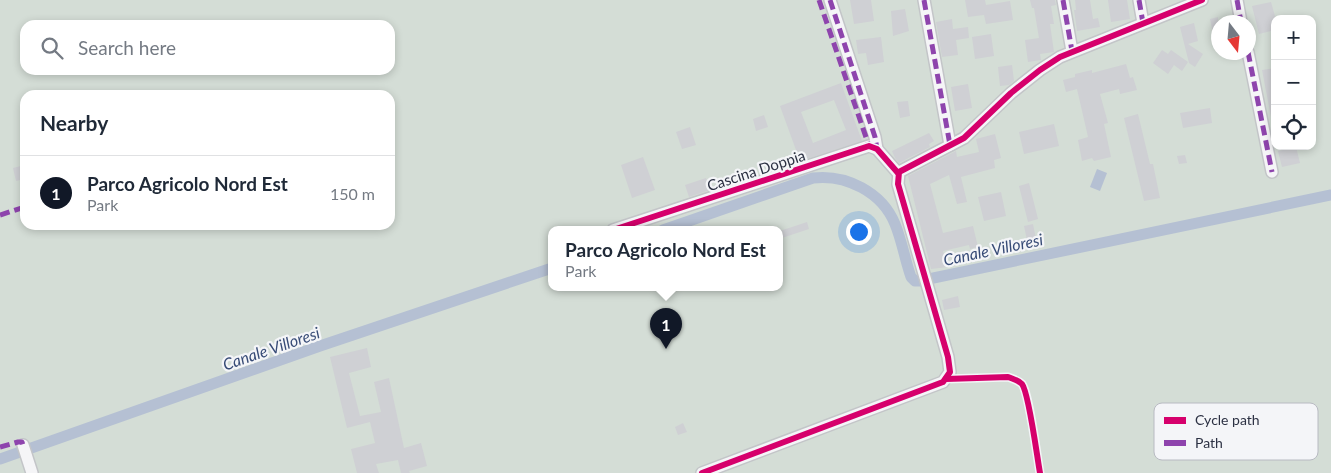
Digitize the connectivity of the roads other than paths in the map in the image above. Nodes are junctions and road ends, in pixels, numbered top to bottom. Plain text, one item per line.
1 (830, 0) edge
2 (924, 0) edge
3 (1062, 0) edge
4 (1139, 0) edge
5 (1202, 0) edge
6 (1237, 0) edge
7 (1240, 15) edge
8 (1143, 23) junction
9 (1072, 51) junction
10 (1250, 60) edge
11 (950, 145) junction
12 (877, 149) junction
13 (1272, 172) dead end
14 (898, 173) junction
15 (625, 226) edge
16 (23, 445) dead end
17 (32, 473) edge
18 (702, 473) edge

1 - 12 street
2 - 11 street
3 - 9 street
4 - 8 street
5 - 8 street
6 - 7 street
8 - 9 street
9 - 11 street
10 - 13 street
11 - 14 street
12 - 14 street
12 - 15 street, Cascina Doppia
14 - 18 street
16 - 17 street

